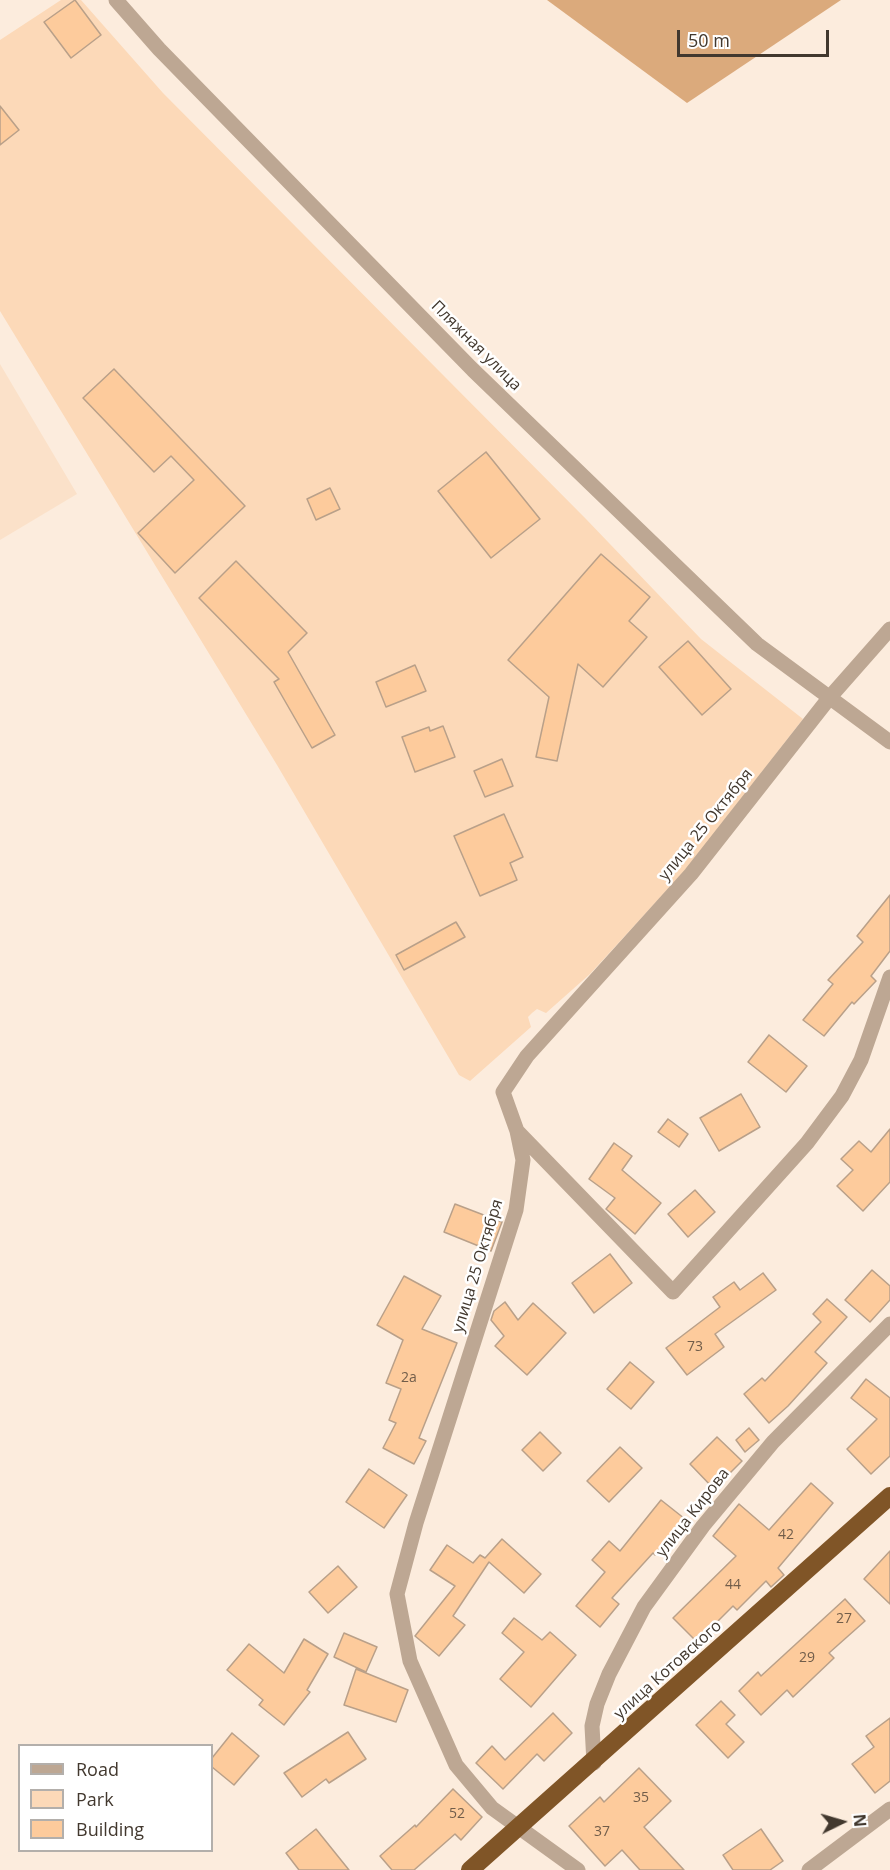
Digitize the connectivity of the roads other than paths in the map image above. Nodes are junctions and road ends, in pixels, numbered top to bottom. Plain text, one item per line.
1 (116, 0) edge
2 (890, 629) edge
3 (830, 698) junction
4 (890, 742) edge
5 (890, 977) edge
6 (517, 1131) junction
7 (890, 1324) edge
8 (890, 1496) edge
9 (594, 1763) junction
10 (890, 1809) edge
11 (519, 1828) junction
12 (470, 1870) edge
13 (578, 1870) edge
14 (809, 1870) edge

1 - 3 street, Пляжная улица
2 - 3 street, улица 25 Октября
3 - 4 street, Пляжная улица
3 - 6 street, улица 25 Октября
5 - 6 street
6 - 11 street, улица 25 Октября
7 - 9 street, улица Кирова
8 - 9 highway, улица Котовского
9 - 11 highway, улица Котовского
10 - 14 street
11 - 12 highway, улица Котовского
11 - 13 street, улица 25 Октября

